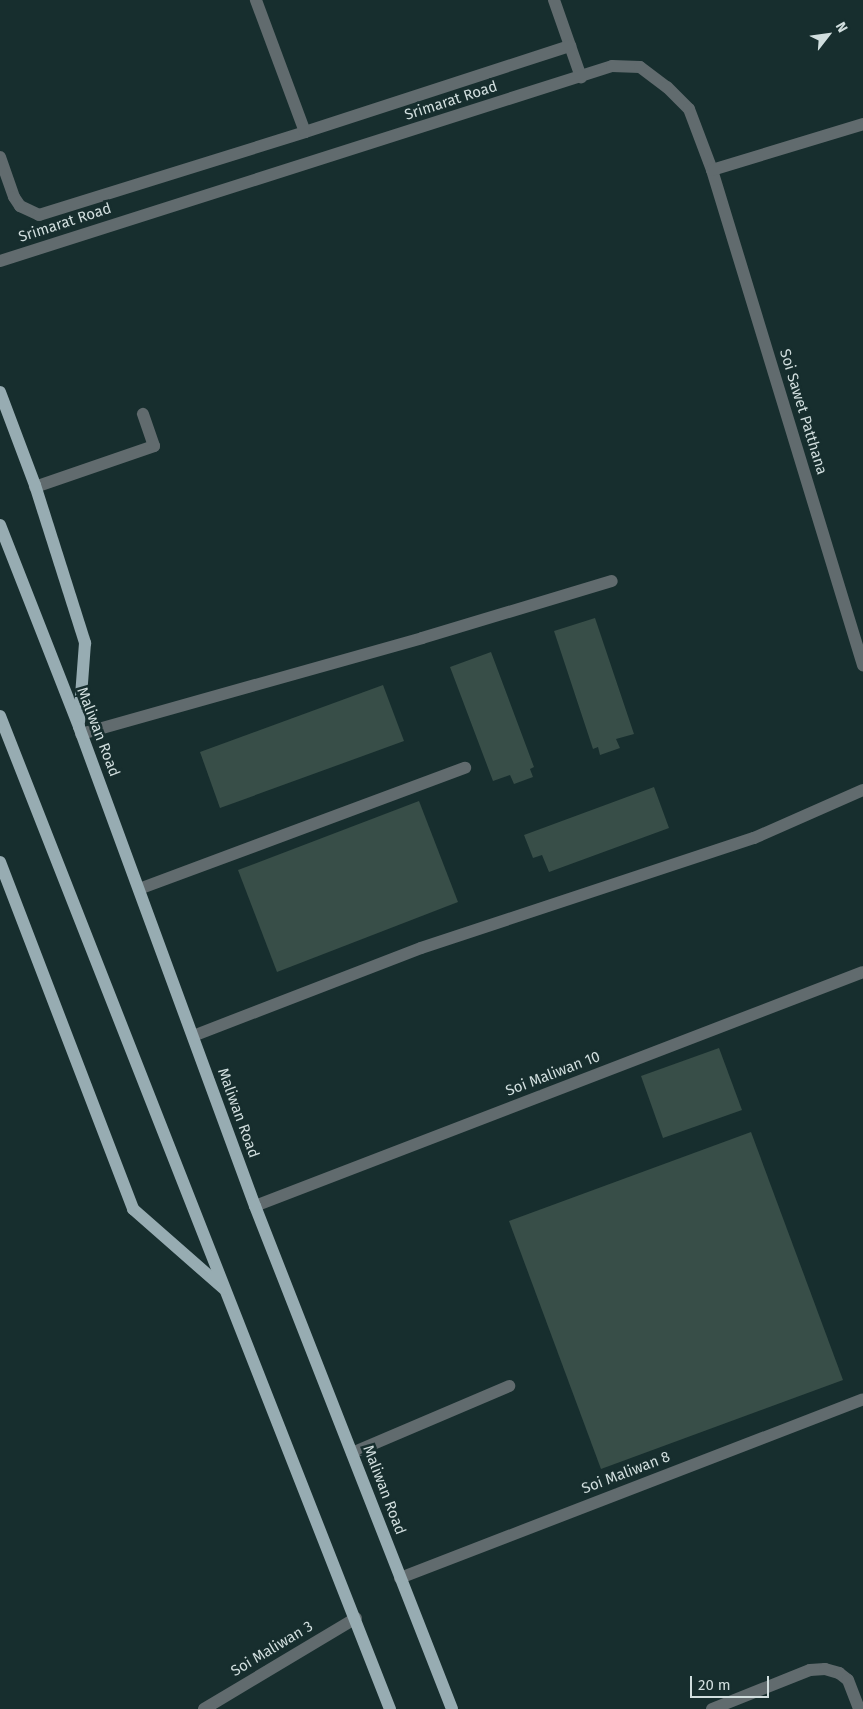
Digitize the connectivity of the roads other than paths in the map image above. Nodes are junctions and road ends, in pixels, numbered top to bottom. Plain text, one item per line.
1 (256, 0) edge
2 (554, 0) edge
3 (570, 46) junction
4 (581, 77) junction
5 (863, 124) edge
6 (305, 132) junction
7 (0, 157) edge
8 (712, 170) junction
9 (0, 261) edge
10 (0, 392) edge
11 (142, 414) dead end
12 (35, 488) junction
13 (0, 525) edge
14 (612, 581) dead end
15 (863, 664) edge
16 (0, 716) edge
17 (80, 731) junction
18 (465, 768) dead end
19 (863, 790) edge
20 (0, 862) edge
21 (139, 889) junction
22 (863, 972) edge
23 (193, 1036) junction
24 (255, 1206) junction
25 (225, 1291) junction
26 (509, 1386) dead end
27 (863, 1399) edge
28 (352, 1453) junction
29 (400, 1578) junction
30 (356, 1618) junction
31 (204, 1709) edge
32 (390, 1709) edge
33 (452, 1709) edge
34 (712, 1709) edge
35 (859, 1709) edge

1 - 6 street
2 - 3 street
3 - 4 street
3 - 6 street
4 - 8 street, Srimarat Road
4 - 9 street, Srimarat Road
5 - 8 street
6 - 7 street
8 - 15 street, Soi Sawet Patthana
10 - 12 main road
11 - 12 street
12 - 17 main road
13 - 17 main road, Maliwan Road
14 - 17 street
16 - 25 main road
17 - 21 main road, Maliwan Road
18 - 21 street
19 - 23 street
20 - 25 main road
21 - 23 main road, Maliwan Road
22 - 24 street, Soi Maliwan 10
23 - 24 main road, Maliwan Road
24 - 28 main road, Maliwan Road
25 - 30 main road
26 - 28 street
27 - 29 street, Soi Maliwan 8
28 - 29 main road, Maliwan Road
29 - 33 main road, Maliwan Road
30 - 31 street, Soi Maliwan 3
30 - 32 main road
34 - 35 street

